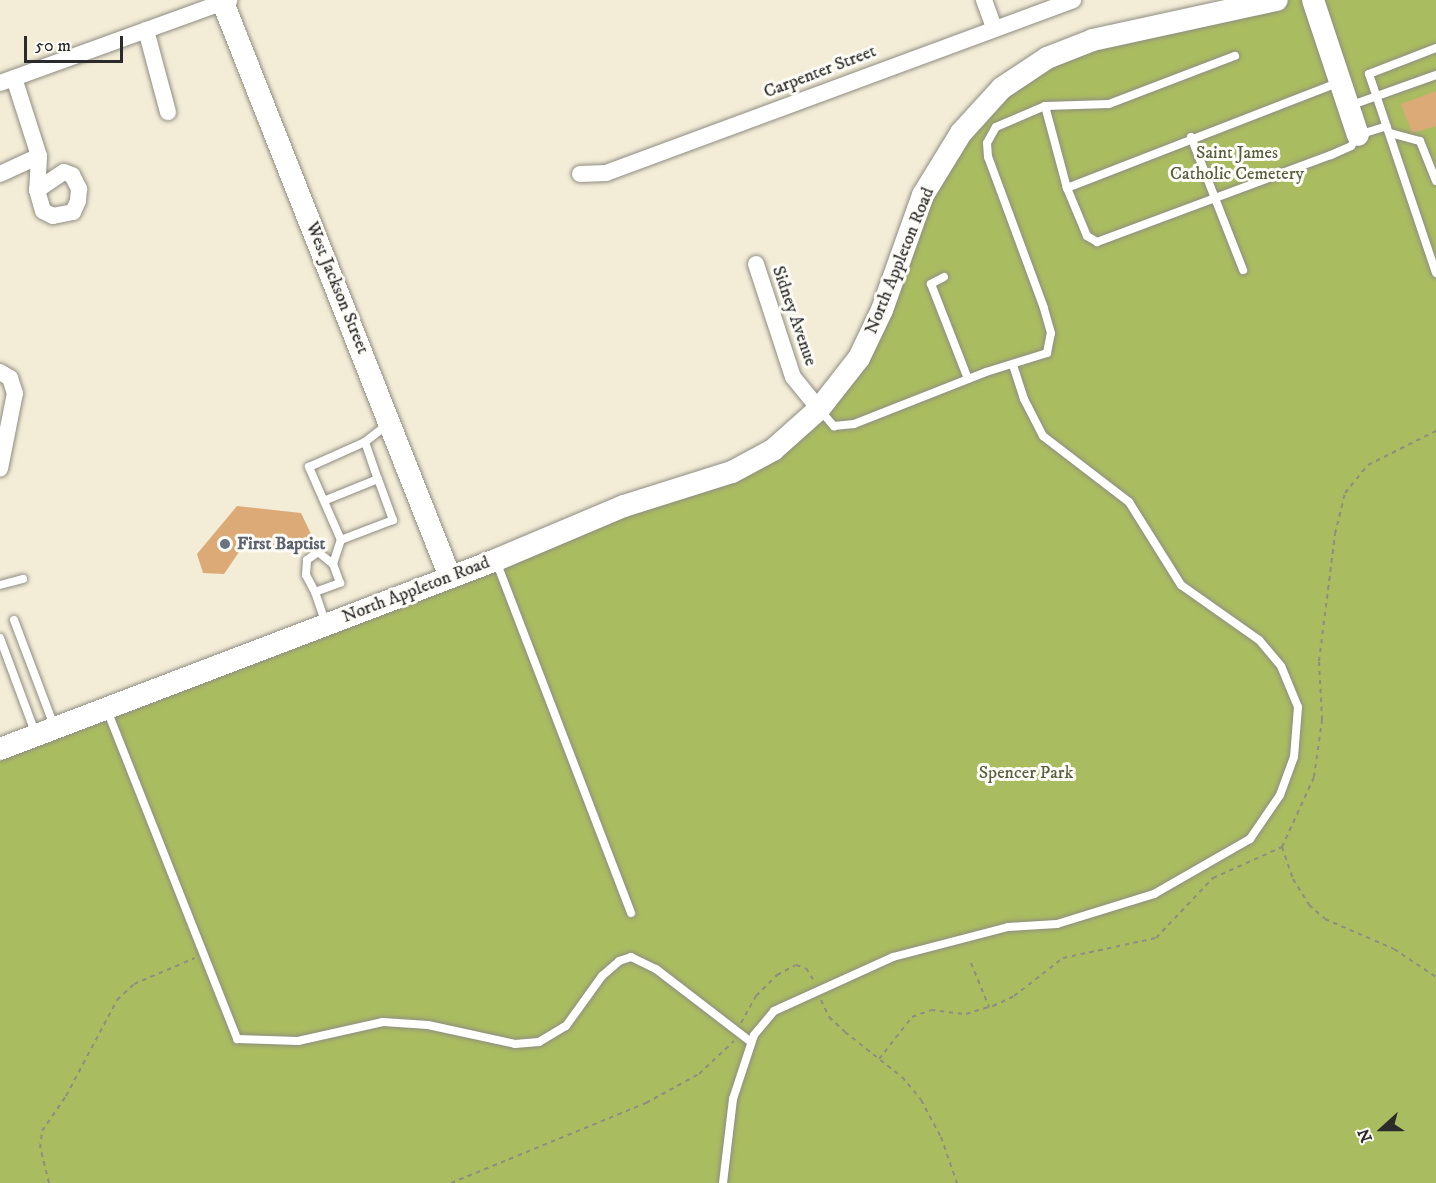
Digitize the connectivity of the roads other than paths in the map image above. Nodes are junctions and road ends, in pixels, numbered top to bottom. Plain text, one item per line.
1 (984, 0) edge
2 (1073, 0) edge
3 (1276, 0) edge
4 (1313, 0) edge
5 (225, 1) edge
6 (994, 27) junction
7 (146, 30) junction
8 (1436, 48) edge
9 (1235, 56) dead end
10 (1436, 75) edge
11 (7, 81) edge
12 (1340, 81) junction
13 (1377, 98) junction
14 (1045, 106) junction
15 (1348, 107) junction
16 (168, 112) dead end
17 (1388, 130) junction
18 (1358, 135) junction
19 (1191, 137) junction
20 (39, 156) junction
21 (0, 174) edge
22 (580, 174) dead end
23 (1436, 181) edge
24 (1067, 188) junction
25 (37, 190) dead end
26 (1214, 197) junction
27 (756, 264) dead end
28 (1243, 270) dead end
29 (1436, 273) edge
30 (944, 277) dead end
31 (1013, 365) junction
32 (0, 372) edge
33 (968, 379) junction
34 (819, 409) junction
35 (390, 423) junction
36 (365, 442) junction
37 (0, 469) edge
38 (378, 479) junction
39 (326, 500) junction
40 (341, 540) junction
41 (496, 560) junction
42 (333, 564) junction
43 (450, 577) junction
44 (23, 579) dead end
45 (0, 585) edge
46 (315, 592) junction
47 (14, 620) dead end
48 (326, 625) junction
49 (0, 638) edge
50 (107, 710) junction
51 (46, 732) junction
52 (0, 749) edge
53 (631, 914) dead end
54 (751, 1042) junction
55 (723, 1183) edge

1 - 6 street
2 - 6 street, Carpenter Street
3 - 34 main road, North Appleton Road
4 - 12 main road
5 - 7 street
5 - 35 main road, West Jackson Street
6 - 22 street, Carpenter Street
7 - 11 street
7 - 16 street
8 - 13 lane
9 - 14 lane
10 - 13 lane
11 - 20 street
12 - 15 main road
12 - 19 lane
13 - 15 lane
13 - 17 lane
14 - 24 lane
14 - 31 lane
15 - 18 main road
17 - 18 lane
17 - 23 lane
17 - 29 lane
18 - 26 lane
19 - 24 lane
19 - 26 lane
20 - 21 street
20 - 25 street
24 - 26 lane
26 - 28 lane
27 - 34 street, Sidney Avenue
30 - 33 lane
31 - 33 lane
31 - 54 lane
32 - 37 street
33 - 34 lane
34 - 41 main road, North Appleton Road
35 - 36 lane
35 - 43 main road, West Jackson Street
36 - 38 lane
36 - 39 lane
38 - 39 lane
38 - 40 lane
39 - 40 lane
40 - 42 lane
41 - 43 main road, North Appleton Road
41 - 53 lane
42 - 46 lane
42 - 46 lane
43 - 48 main road, North Appleton Road
44 - 45 lane
46 - 48 lane
47 - 51 lane
48 - 50 main road, North Appleton Road
49 - 51 lane
50 - 51 main road, North Appleton Road
50 - 54 lane
51 - 52 main road, North Appleton Road
54 - 55 lane

